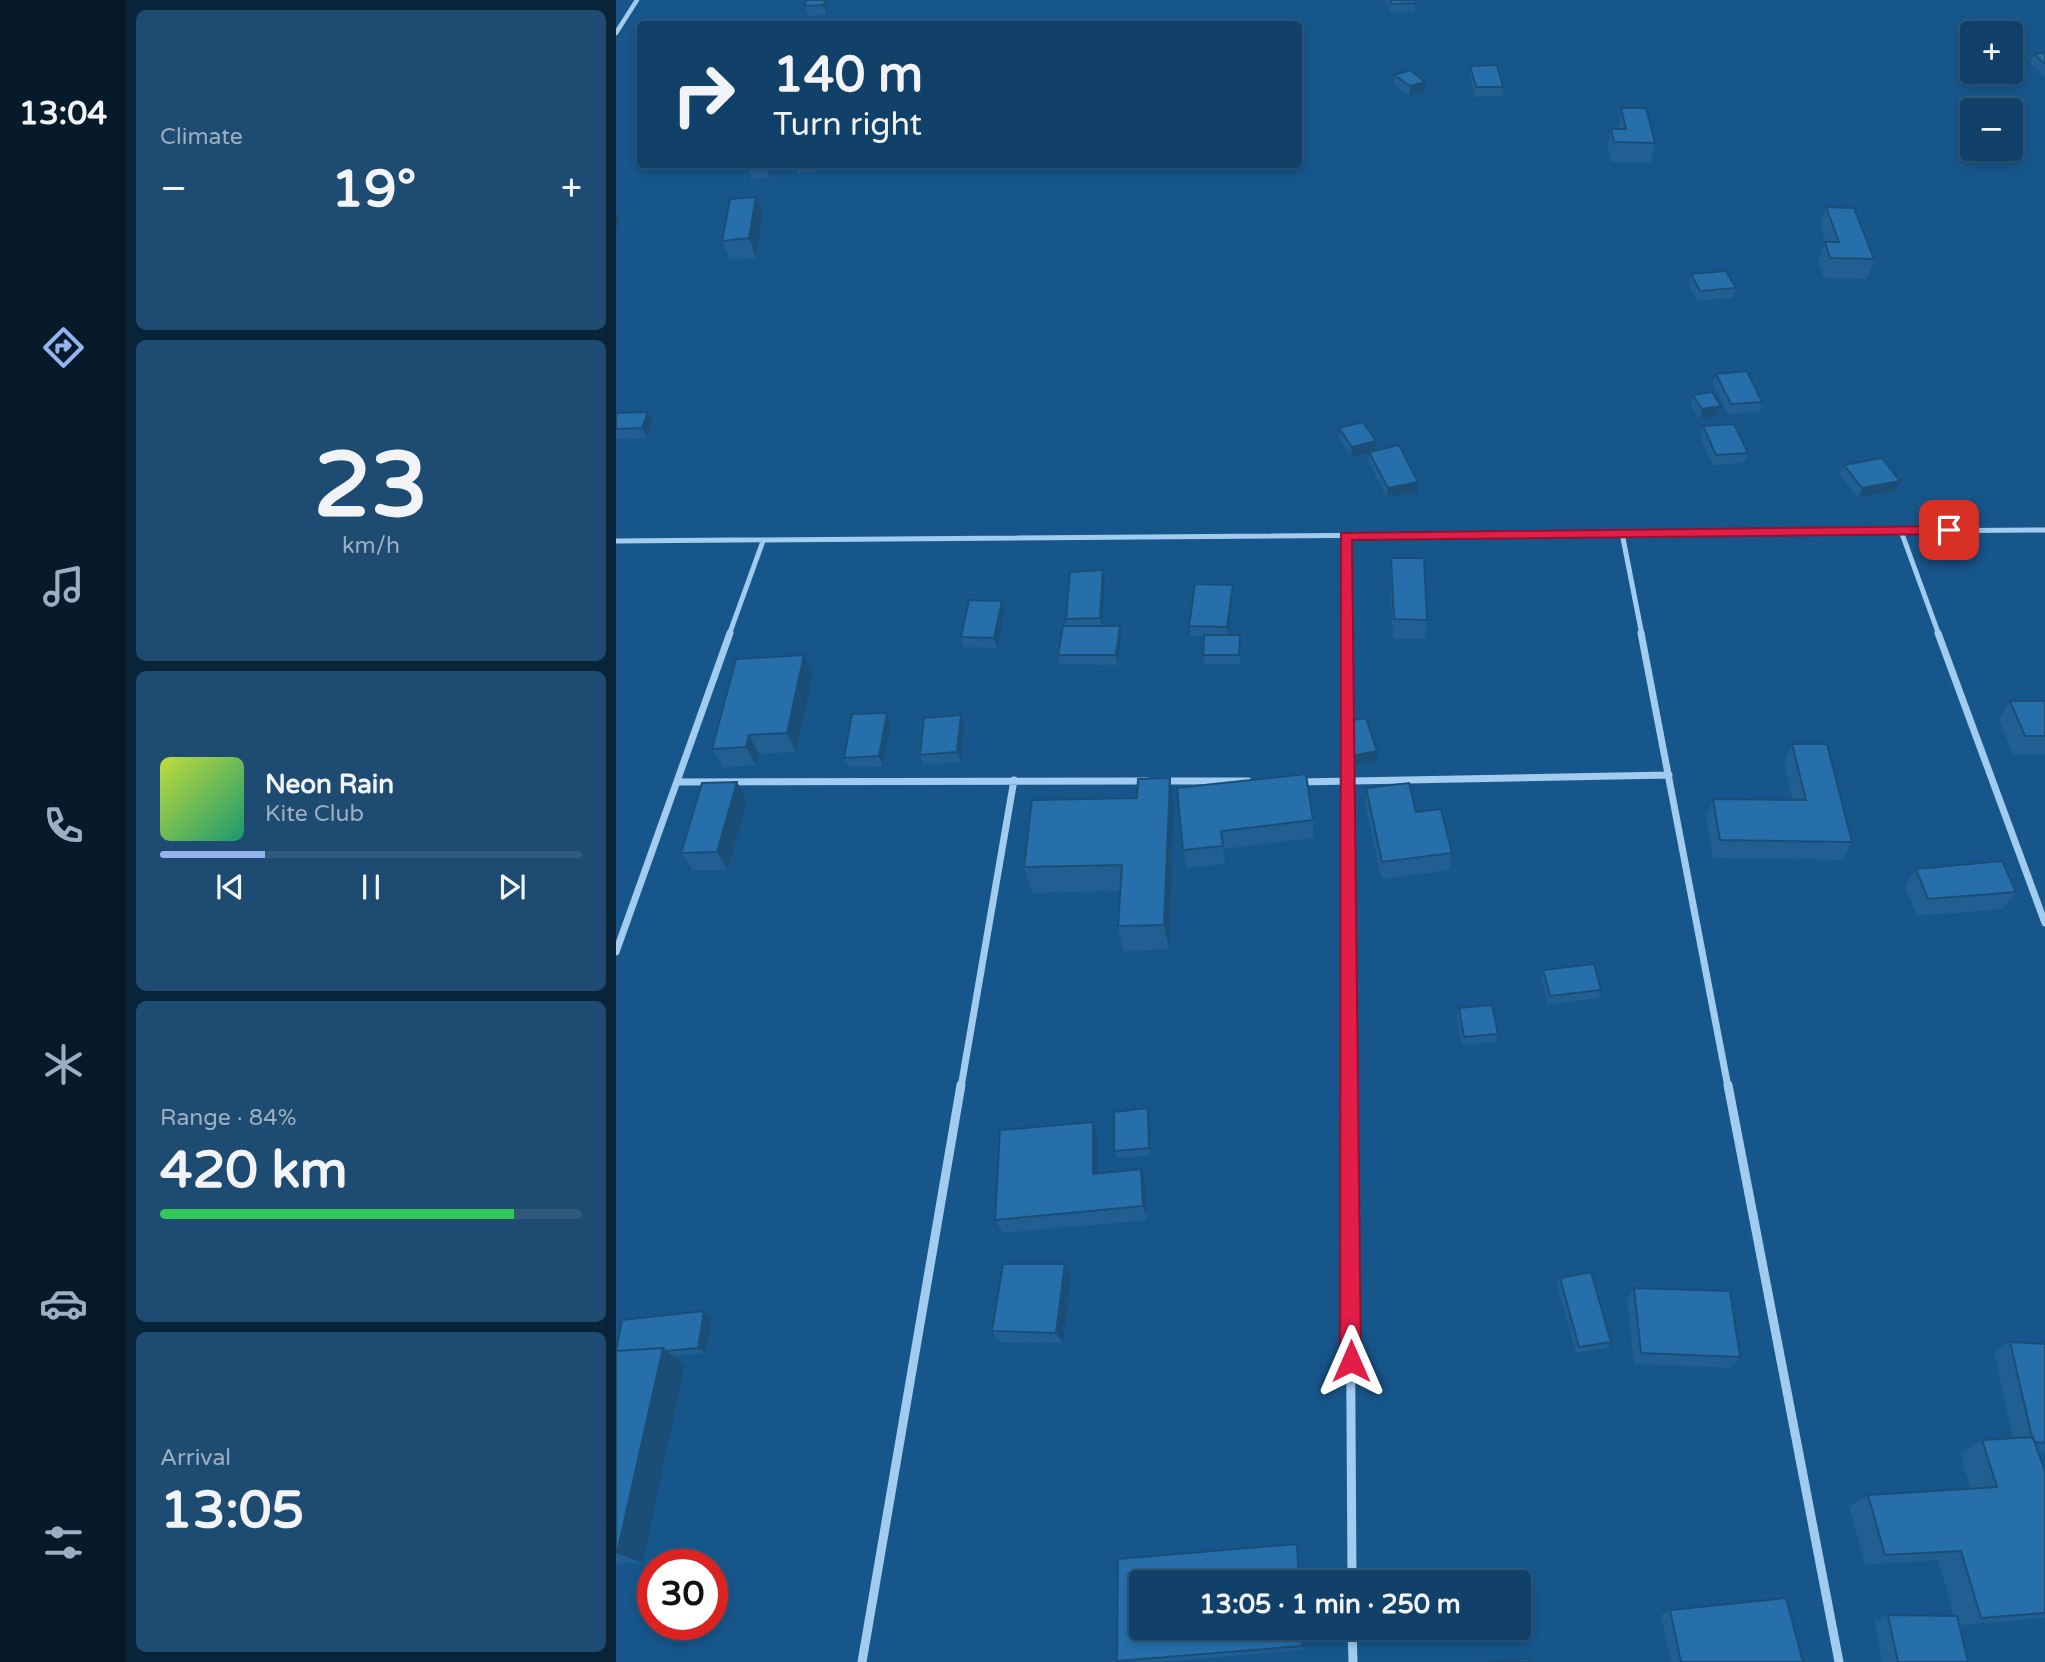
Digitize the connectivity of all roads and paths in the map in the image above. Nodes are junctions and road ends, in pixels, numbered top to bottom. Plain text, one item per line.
1 (637, 0) edge
2 (616, 33) edge
3 (2045, 530) edge
4 (1901, 531) junction
5 (1622, 533) junction
6 (1346, 536) junction
7 (616, 541) edge
8 (762, 541) junction
9 (1669, 775) junction
10 (1014, 780) junction
11 (1264, 781) edge
12 (677, 782) junction
13 (1292, 782) edge
14 (1347, 782) junction
15 (2045, 923) edge
16 (616, 952) edge
17 (1352, 1570) edge
18 (1352, 1640) edge
19 (862, 1662) edge
20 (1353, 1662) edge
21 (1839, 1662) edge

1 - 2 street
3 - 4 street
4 - 5 street
4 - 15 street
5 - 6 street
5 - 9 street
6 - 8 street
6 - 14 street
7 - 8 street
8 - 12 street
9 - 14 street
9 - 21 street
10 - 11 street
10 - 12 street
10 - 19 street
12 - 16 street
13 - 14 street
14 - 17 street
18 - 20 street

